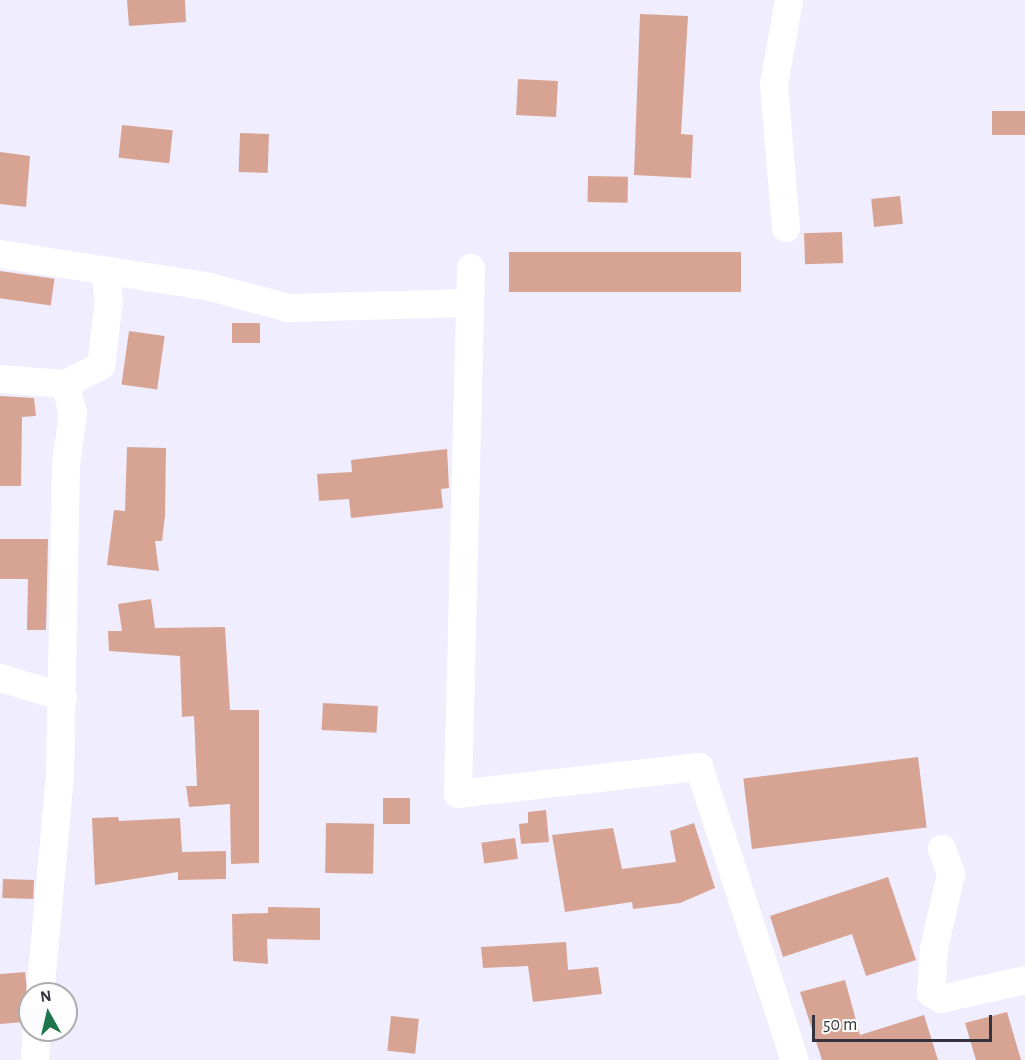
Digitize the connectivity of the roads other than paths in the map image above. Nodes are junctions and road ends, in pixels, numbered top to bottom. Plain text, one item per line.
1 (789, 0) edge
2 (786, 228) dead end
3 (0, 254) edge
4 (471, 268) dead end
5 (105, 272) junction
6 (471, 303) junction
7 (0, 379) edge
8 (66, 384) junction
9 (0, 678) edge
10 (63, 697) junction
11 (942, 849) dead end
12 (1025, 980) edge
13 (41, 982) edge
14 (37, 1042) edge
15 (35, 1060) edge
16 (795, 1060) edge

1 - 2 street
3 - 5 street
4 - 6 street
5 - 6 street
5 - 8 street
6 - 16 street
7 - 8 street
8 - 10 street
9 - 10 street
10 - 13 street
11 - 12 street
14 - 15 street

